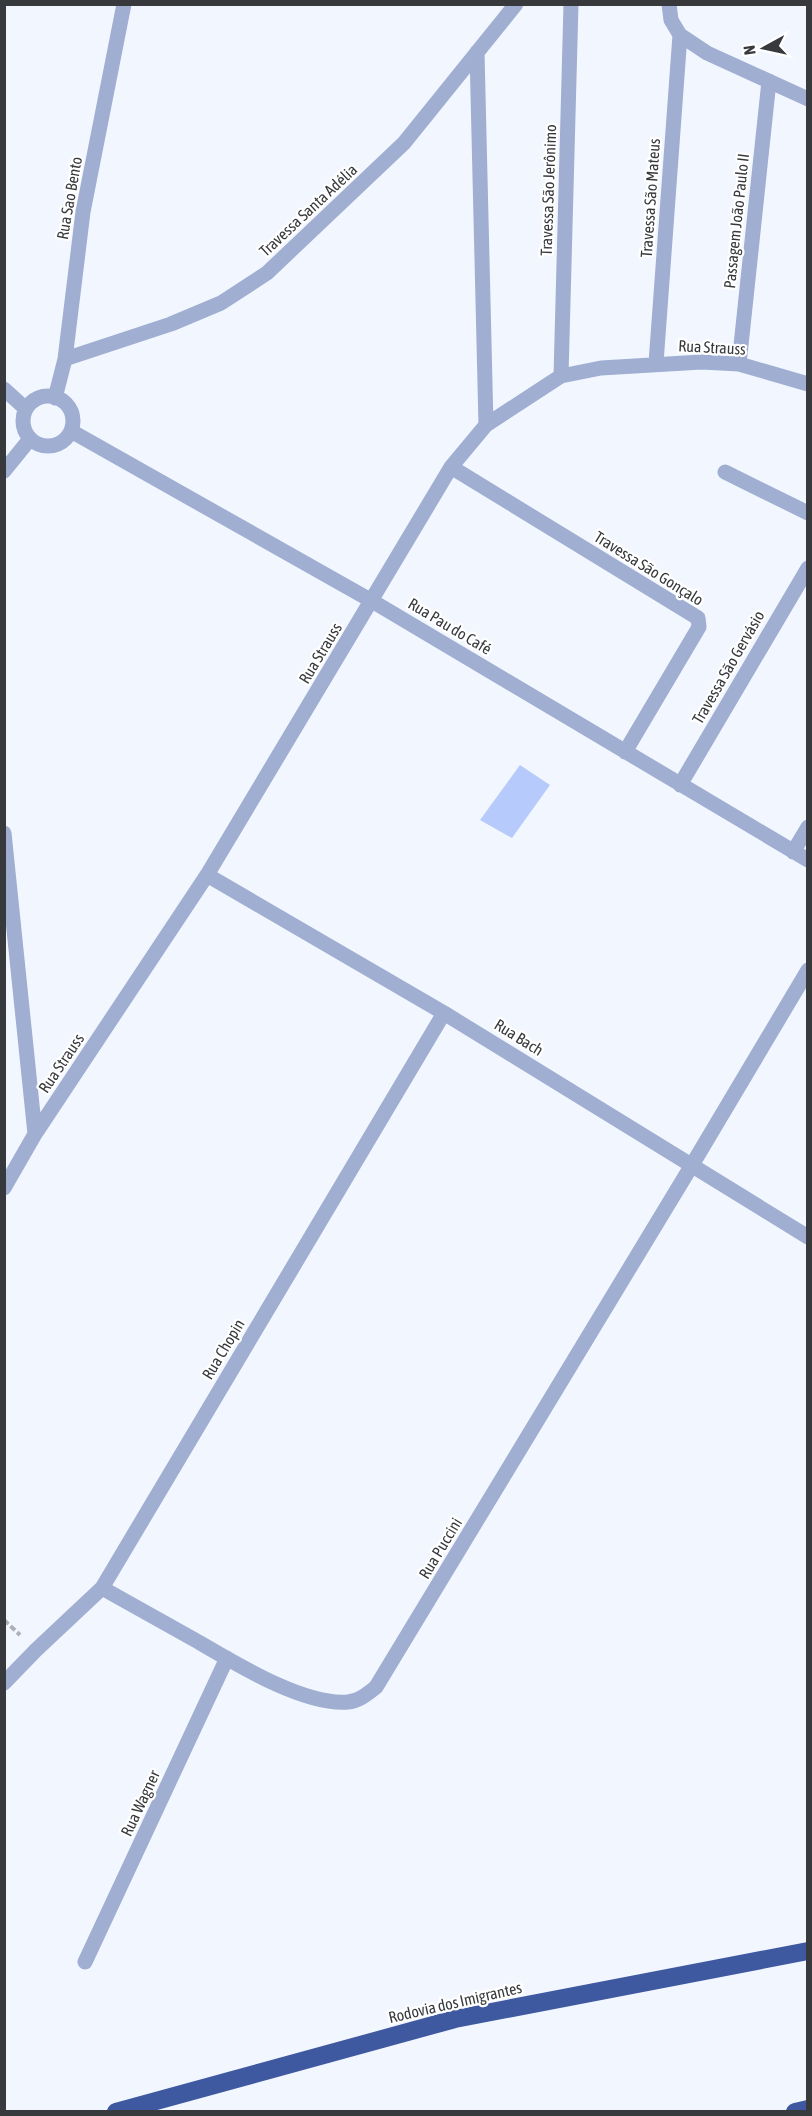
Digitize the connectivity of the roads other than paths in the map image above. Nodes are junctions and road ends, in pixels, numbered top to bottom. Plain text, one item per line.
1 (124, 4) edge
2 (516, 4) edge
3 (571, 4) edge
4 (669, 4) edge
5 (680, 35) junction
6 (477, 52) junction
7 (769, 81) junction
8 (807, 99) edge
9 (65, 359) junction
10 (656, 363) junction
11 (739, 364) junction
12 (561, 376) junction
13 (807, 384) edge
14 (4, 389) edge
15 (55, 398) junction
16 (26, 409) junction
17 (486, 425) junction
18 (71, 431) junction
19 (30, 439) junction
20 (452, 467) junction
21 (4, 471) edge
22 (725, 472) dead end
23 (807, 513) edge
24 (807, 568) edge
25 (372, 601) junction
26 (625, 752) junction
27 (680, 785) junction
28 (807, 826) edge
29 (4, 833) edge
30 (793, 852) junction
31 (807, 860) edge
32 (207, 875) junction
33 (807, 970) edge
34 (444, 1013) junction
35 (35, 1134) junction
36 (692, 1165) junction
37 (4, 1188) edge
38 (807, 1237) edge
39 (102, 1588) junction
40 (227, 1658) junction
41 (4, 1683) edge
42 (807, 1951) edge
43 (85, 1962) dead end
44 (807, 2109) edge
45 (116, 2112) edge
46 (795, 2112) edge

1 - 9 street, Rua Sao Bento
2 - 6 street, Travessa Santa Adélia
3 - 12 street, Travessa São Jerônimo
4 - 5 street
5 - 7 street
5 - 10 street, Travessa São Mateus
6 - 9 street, Travessa Santa Adélia
6 - 17 street
7 - 8 street
7 - 11 street, Passagem João Paulo II
9 - 15 street, Rua Sao Bento
10 - 11 street, Rua Strauss
10 - 12 street, Rua Strauss
11 - 13 street, Rua Strauss
12 - 17 street, Rua Strauss
14 - 16 street
15 - 16 street
15 - 18 street
16 - 19 street
17 - 20 street, Rua Strauss
18 - 19 street
18 - 25 street, Rua Pau do Café
19 - 21 street
20 - 25 street, Rua Strauss
20 - 26 street, Travessa São Gonçalo
22 - 23 street
24 - 27 street, Travessa São Gervásio
25 - 26 street, Rua Pau do Café
25 - 32 street, Rua Strauss
26 - 27 street, Rua Pau do Café
27 - 30 street, Rua Pau do Café
28 - 30 street
29 - 35 street
30 - 31 street, Rua Pau do Café
32 - 34 street, Rua Bach
32 - 35 street, Rua Strauss
33 - 36 street
34 - 36 street, Rua Bach
34 - 39 street, Rua Chopin
35 - 37 street, Rua Strauss
36 - 38 street, Rua Bach
36 - 40 street, Rua Puccini
39 - 40 street, Rua Puccini
39 - 41 street, Rua Chopin
40 - 43 street, Rua Wagner
42 - 45 highway, Rodovia dos Imigrantes
44 - 46 highway

